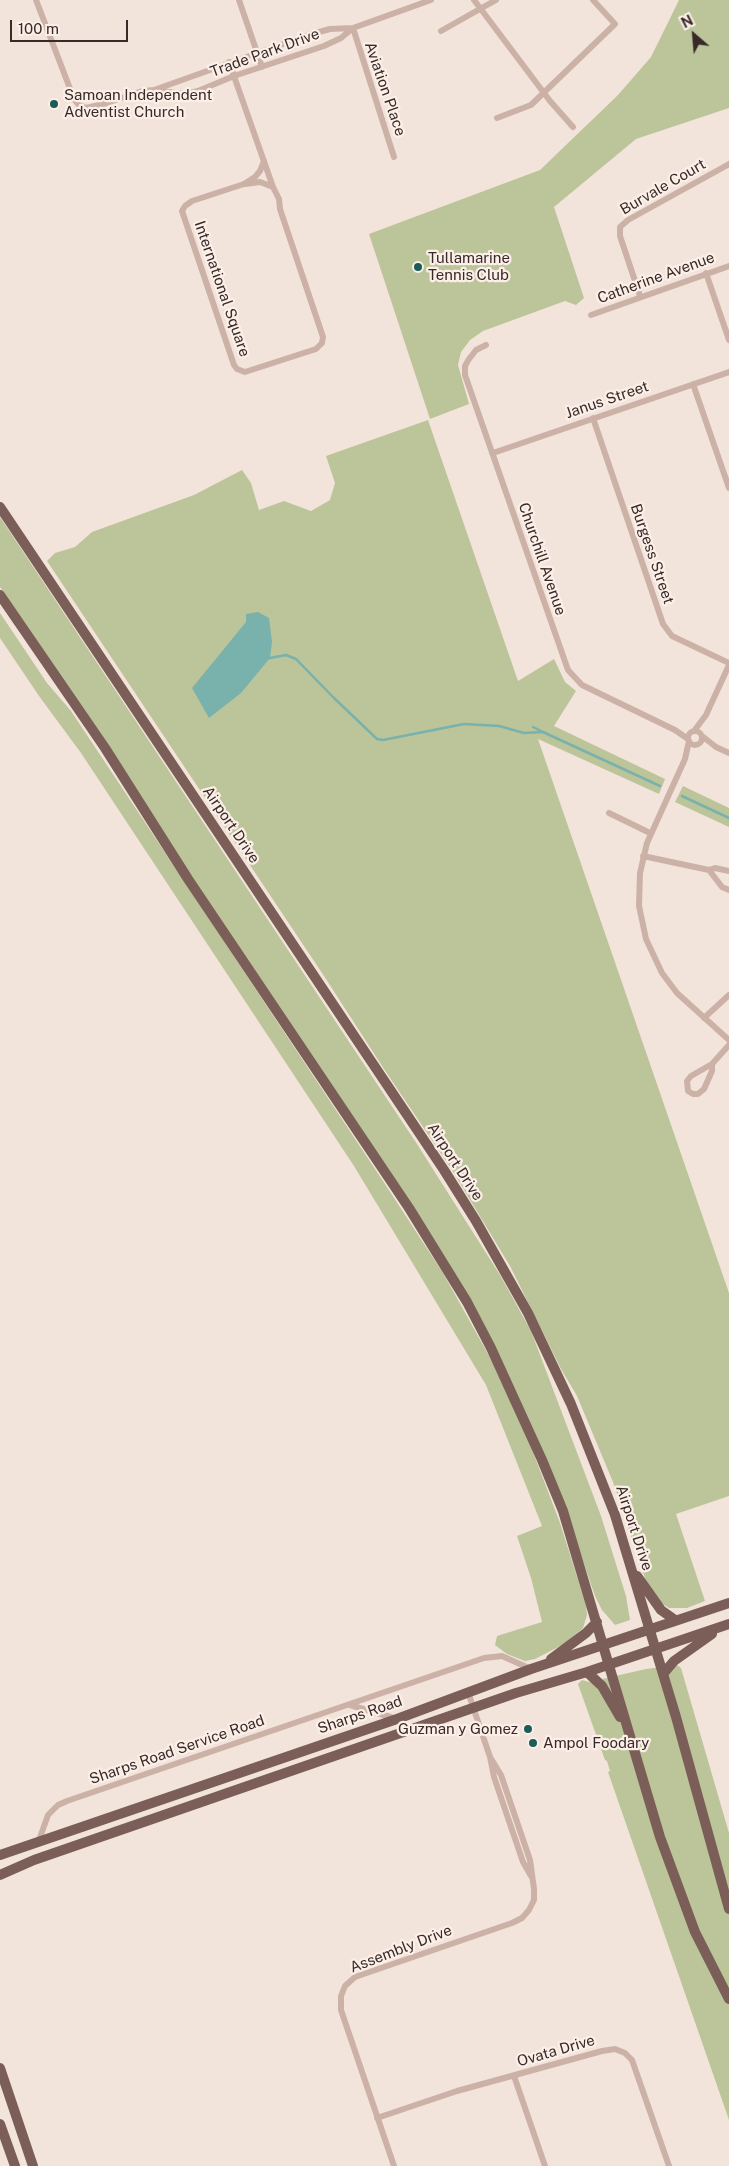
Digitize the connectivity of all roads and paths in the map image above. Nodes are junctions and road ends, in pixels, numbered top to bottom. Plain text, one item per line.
1 (36, 0) edge
2 (239, 0) edge
3 (431, 0) edge
4 (474, 0) edge
5 (496, 0) edge
6 (593, 0) edge
7 (482, 10) junction
8 (352, 28) junction
9 (442, 31) dead end
10 (257, 52) junction
11 (229, 62) junction
12 (262, 67) junction
13 (234, 76) junction
14 (154, 90) junction
15 (545, 92) junction
16 (496, 118) dead end
17 (573, 127) dead end
18 (394, 157) dead end
19 (264, 161) junction
20 (729, 164) edge
21 (244, 184) junction
22 (273, 187) junction
23 (729, 266) edge
24 (706, 274) junction
25 (640, 296) junction
26 (591, 315) dead end
27 (729, 340) edge
28 (486, 345) dead end
29 (729, 372) edge
30 (694, 384) junction
31 (593, 418) junction
32 (492, 453) junction
33 (729, 488) edge
34 (0, 507) edge
35 (0, 595) edge
36 (729, 664) edge
37 (706, 715) junction
38 (675, 730) junction
39 (692, 731) junction
40 (702, 735) junction
41 (688, 740) junction
42 (698, 744) junction
43 (716, 746) junction
44 (729, 753) edge
45 (685, 759) junction
46 (609, 813) dead end
47 (650, 834) junction
48 (644, 856) junction
49 (710, 870) junction
50 (729, 871) edge
51 (729, 890) edge
52 (729, 995) edge
53 (704, 1018) junction
54 (729, 1040) edge
55 (729, 1046) edge
56 (712, 1064) junction
57 (631, 1568) junction
58 (729, 1603) edge
59 (675, 1620) junction
60 (597, 1622) junction
61 (726, 1625) edge
62 (650, 1628) junction
63 (604, 1644) junction
64 (656, 1649) junction
65 (610, 1664) junction
66 (542, 1665) junction
67 (531, 1668) junction
68 (588, 1672) junction
69 (663, 1674) junction
70 (468, 1692) junction
71 (346, 1705) junction
72 (473, 1708) junction
73 (397, 1719) junction
74 (628, 1730) junction
75 (38, 1843) junction
76 (0, 1855) edge
77 (0, 1875) edge
78 (729, 1909) edge
79 (729, 1999) edge
80 (0, 2068) edge
81 (514, 2076) junction
82 (377, 2118) junction
83 (0, 2124) edge
84 (15, 2166) edge
85 (32, 2166) edge
86 (394, 2166) edge
87 (545, 2166) edge
88 (669, 2166) edge

1 - 14 street, Trade Park Drive
2 - 10 street
3 - 8 street, Trade Park Drive
4 - 7 street
5 - 7 street
6 - 15 street
7 - 9 street
7 - 15 street
8 - 10 street, Trade Park Drive
8 - 12 street, Trade Park Drive
8 - 18 street, Aviation Place
10 - 11 street, Trade Park Drive
10 - 12 street
11 - 13 street, International Square
11 - 14 street, Trade Park Drive
12 - 13 street, Trade Park Drive
13 - 14 street, Trade Park Drive
13 - 19 street, International Square
15 - 16 street
15 - 17 street
19 - 21 street, International Square
19 - 22 street, International Square
20 - 25 street, Burvale Court
21 - 22 street, International Square
21 - 22 street, International Square
23 - 24 street, Catherine Avenue
24 - 25 street, Catherine Avenue
24 - 27 street
25 - 26 street, Catherine Avenue
28 - 32 street, Churchill Avenue
29 - 30 street, Janus Street
30 - 31 street, Janus Street
30 - 33 street
31 - 32 street, Janus Street
31 - 36 street, Burgess Street
32 - 38 street, Churchill Avenue
34 - 57 main road, Airport Drive
35 - 60 main road
36 - 37 street
37 - 39 street
37 - 40 street
38 - 39 street, Churchill Avenue
38 - 41 street, Churchill Avenue
39 - 40 street, Churchill Avenue
39 - 41 street
40 - 42 street
40 - 43 street
41 - 42 street, Churchill Avenue
41 - 45 street
42 - 43 street
42 - 45 street
43 - 44 street
45 - 47 street
46 - 47 street
47 - 48 street
48 - 49 street
48 - 53 street
49 - 50 street
49 - 51 street
52 - 53 street
53 - 54 street
55 - 56 street
56 - 56 street
57 - 59 main road
57 - 62 main road, Airport Drive
58 - 59 main road, Sharps Road
59 - 62 main road, Sharps Road
60 - 63 main road
60 - 66 main road
61 - 64 main road, Sharps Road
61 - 69 main road
62 - 63 main road, Sharps Road
62 - 64 main road, Airport Drive
63 - 65 main road
63 - 66 main road, Sharps Road
64 - 65 main road, Sharps Road
64 - 69 main road, Airport Drive
65 - 68 main road, Sharps Road
65 - 74 main road
66 - 67 main road, Sharps Road
67 - 70 main road, Sharps Road
67 - 71 street, Sharps Road Service Road
68 - 72 main road, Sharps Road
68 - 74 main road
69 - 78 main road, Airport Drive
70 - 72 street, Assembly Drive
70 - 73 main road, Sharps Road
71 - 73 street
71 - 75 street, Sharps Road Service Road
72 - 77 main road, Sharps Road
72 - 82 street, Assembly Drive
73 - 75 main road, Sharps Road
74 - 79 main road
75 - 76 main road, Sharps Road
80 - 85 main road
81 - 82 street, Ovata Drive
81 - 87 street
81 - 88 street, Ovata Drive
82 - 86 street, Assembly Drive
83 - 84 main road

